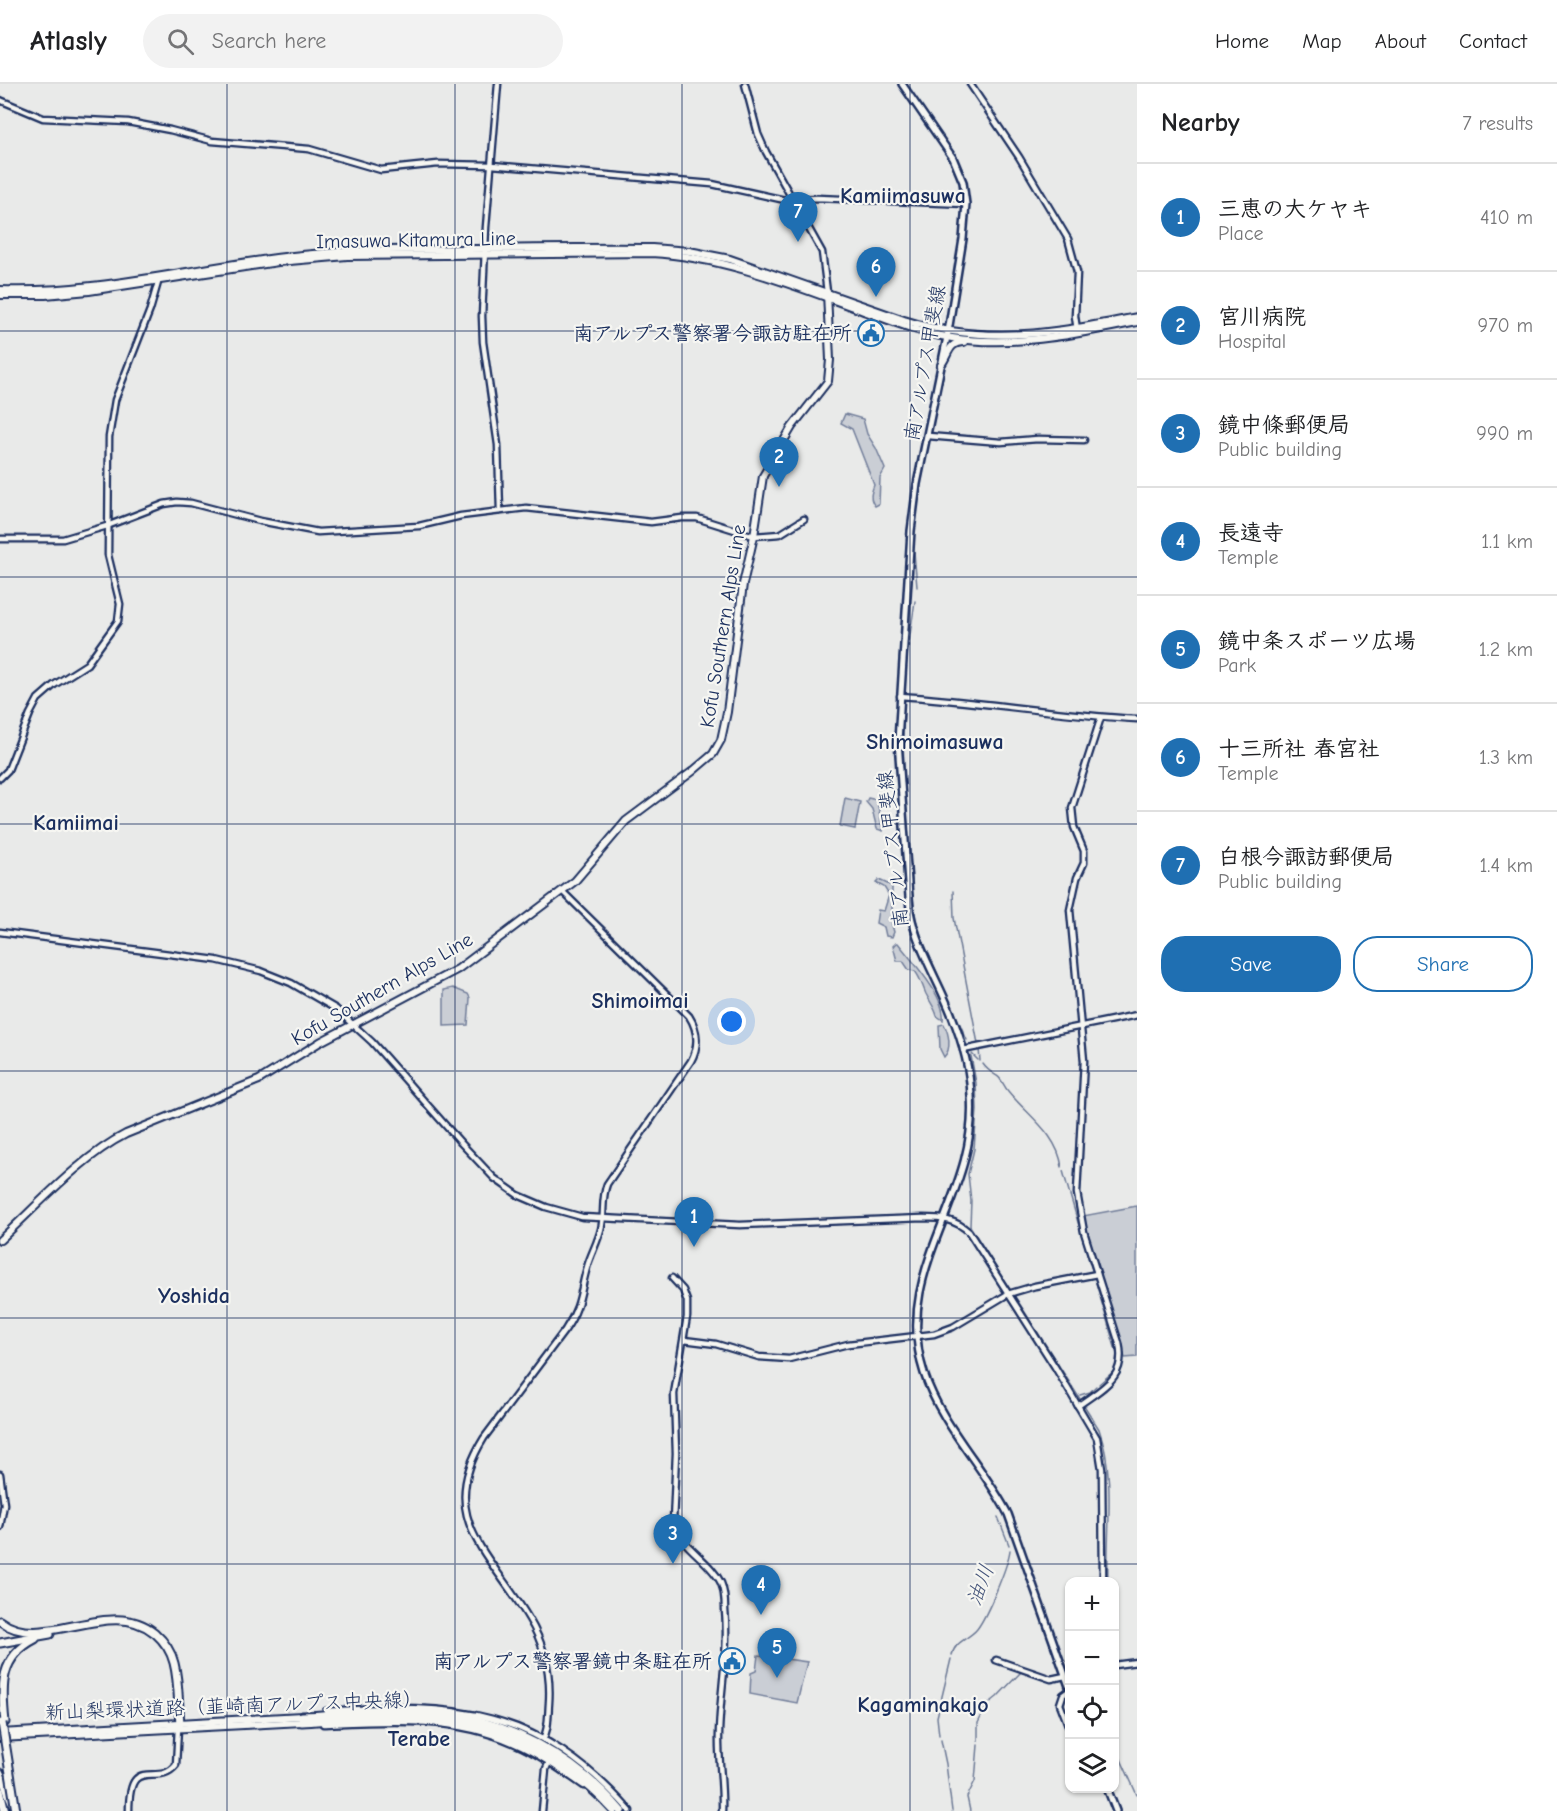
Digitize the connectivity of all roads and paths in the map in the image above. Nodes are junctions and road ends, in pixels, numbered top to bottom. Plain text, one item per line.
1 (498, 84) edge
2 (745, 84) edge
3 (902, 84) edge
4 (970, 84) edge
5 (0, 100) edge
6 (492, 165) junction
7 (793, 200) junction
8 (966, 204) junction
9 (485, 251) junction
10 (159, 278) junction
11 (0, 290) edge
12 (0, 295) edge
13 (828, 295) junction
14 (1137, 317) edge
15 (1137, 322) edge
16 (1103, 326) junction
17 (1077, 331) junction
18 (947, 334) junction
19 (995, 341) junction
20 (941, 365) junction
21 (928, 436) junction
22 (1084, 440) dead end
23 (500, 511) junction
24 (804, 519) dead end
25 (107, 526) junction
26 (754, 536) junction
27 (0, 539) edge
28 (900, 696) junction
29 (1101, 717) junction
30 (1137, 719) edge
31 (0, 778) edge
32 (562, 891) junction
33 (0, 932) edge
34 (1137, 1015) edge
35 (353, 1025) junction
36 (1081, 1027) junction
37 (963, 1050) junction
38 (603, 1218) junction
39 (944, 1218) junction
40 (0, 1240) edge
41 (1097, 1274) junction
42 (672, 1278) dead end
43 (1008, 1294) junction
44 (917, 1337) junction
45 (684, 1340) junction
46 (1078, 1406) junction
47 (0, 1473) edge
48 (0, 1527) edge
49 (1103, 1577) edge
50 (0, 1621) edge
51 (48, 1632) junction
52 (0, 1641) edge
53 (996, 1660) dead end
54 (1137, 1662) edge
55 (1119, 1664) edge
56 (1065, 1676) joint
57 (1065, 1694) edge
58 (0, 1710) edge
59 (1065, 1718) edge
60 (242, 1719) junction
61 (302, 1719) junction
62 (4, 1722) junction
63 (178, 1725) junction
64 (229, 1726) junction
65 (0, 1735) edge
66 (543, 1739) junction
67 (549, 1762) junction
68 (0, 1773) edge
69 (0, 1791) edge
70 (1109, 1793) edge
71 (15, 1809) edge
72 (5, 1811) edge
73 (129, 1811) edge
74 (542, 1811) edge
75 (611, 1811) edge
76 (621, 1811) edge
77 (630, 1811) edge
78 (722, 1811) edge
79 (1116, 1811) edge

1 - 6 street
2 - 7 street
3 - 8 main road, 南アルプス甲斐線
4 - 17 street
5 - 6 street
6 - 7 street
6 - 9 street
7 - 8 street
7 - 13 street
8 - 18 main road, 南アルプス甲斐線
9 - 10 main road, Imasuwa Kitamura Line
9 - 13 main road, Imasuwa Kitamura Line
9 - 23 street
10 - 11 main road, Imasuwa Kitamura Line
10 - 12 main road, Imasuwa Kitamura Line
10 - 25 street
13 - 18 main road
13 - 26 main road, Kofu Southern Alps Line
14 - 16 main road
15 - 16 main road
16 - 17 main road
17 - 18 main road
17 - 19 main road
18 - 19 main road
18 - 20 main road, 南アルプス甲斐線
19 - 20 main road
20 - 21 main road, 南アルプス甲斐線
21 - 22 street
21 - 28 main road, 南アルプス甲斐線
23 - 25 street
23 - 26 street
24 - 26 street
25 - 27 street
25 - 31 street
26 - 32 main road, Kofu Southern Alps Line
28 - 29 street
28 - 37 main road, 南アルプス甲斐線
29 - 30 street
29 - 36 street
32 - 35 main road, Kofu Southern Alps Line
32 - 38 street
33 - 35 street
34 - 36 street
35 - 38 street
35 - 40 main road, Kofu Southern Alps Line
36 - 37 street
36 - 41 street
37 - 39 main road, 南アルプス甲斐線
38 - 39 street
38 - 66 street
39 - 43 street
39 - 44 main road, 南アルプス甲斐線
41 - 43 street
41 - 46 street
42 - 45 street
43 - 44 street
43 - 46 street
44 - 45 street
44 - 56 main road, 南アルプス甲斐線
45 - 78 street
46 - 49 street
47 - 48 street
50 - 51 highway
51 - 52 highway
51 - 62 highway
51 - 63 highway
53 - 56 street
54 - 55 street
57 - 59 street
58 - 62 highway
60 - 61 main road, 新山梨環状道路（韮崎南アルプス中央線）
60 - 63 main road, 新山梨環状道路（韮崎南アルプス中央線）
60 - 66 street
61 - 64 main road, 新山梨環状道路（韮崎南アルプス中央線）
61 - 75 highway, 新山梨環状道路（韮崎南アルプス中央線）
61 - 76 highway, 新山梨環状道路（韮崎南アルプス中央線）
62 - 71 highway, bridge
63 - 64 main road, 新山梨環状道路（韮崎南アルプス中央線）
63 - 65 main road, 新山梨環状道路（韮崎南アルプス中央線）
63 - 73 street
64 - 67 street
65 - 71 highway, bridge
66 - 77 street
67 - 74 street
67 - 75 street
68 - 71 highway
69 - 72 highway
70 - 79 main road

